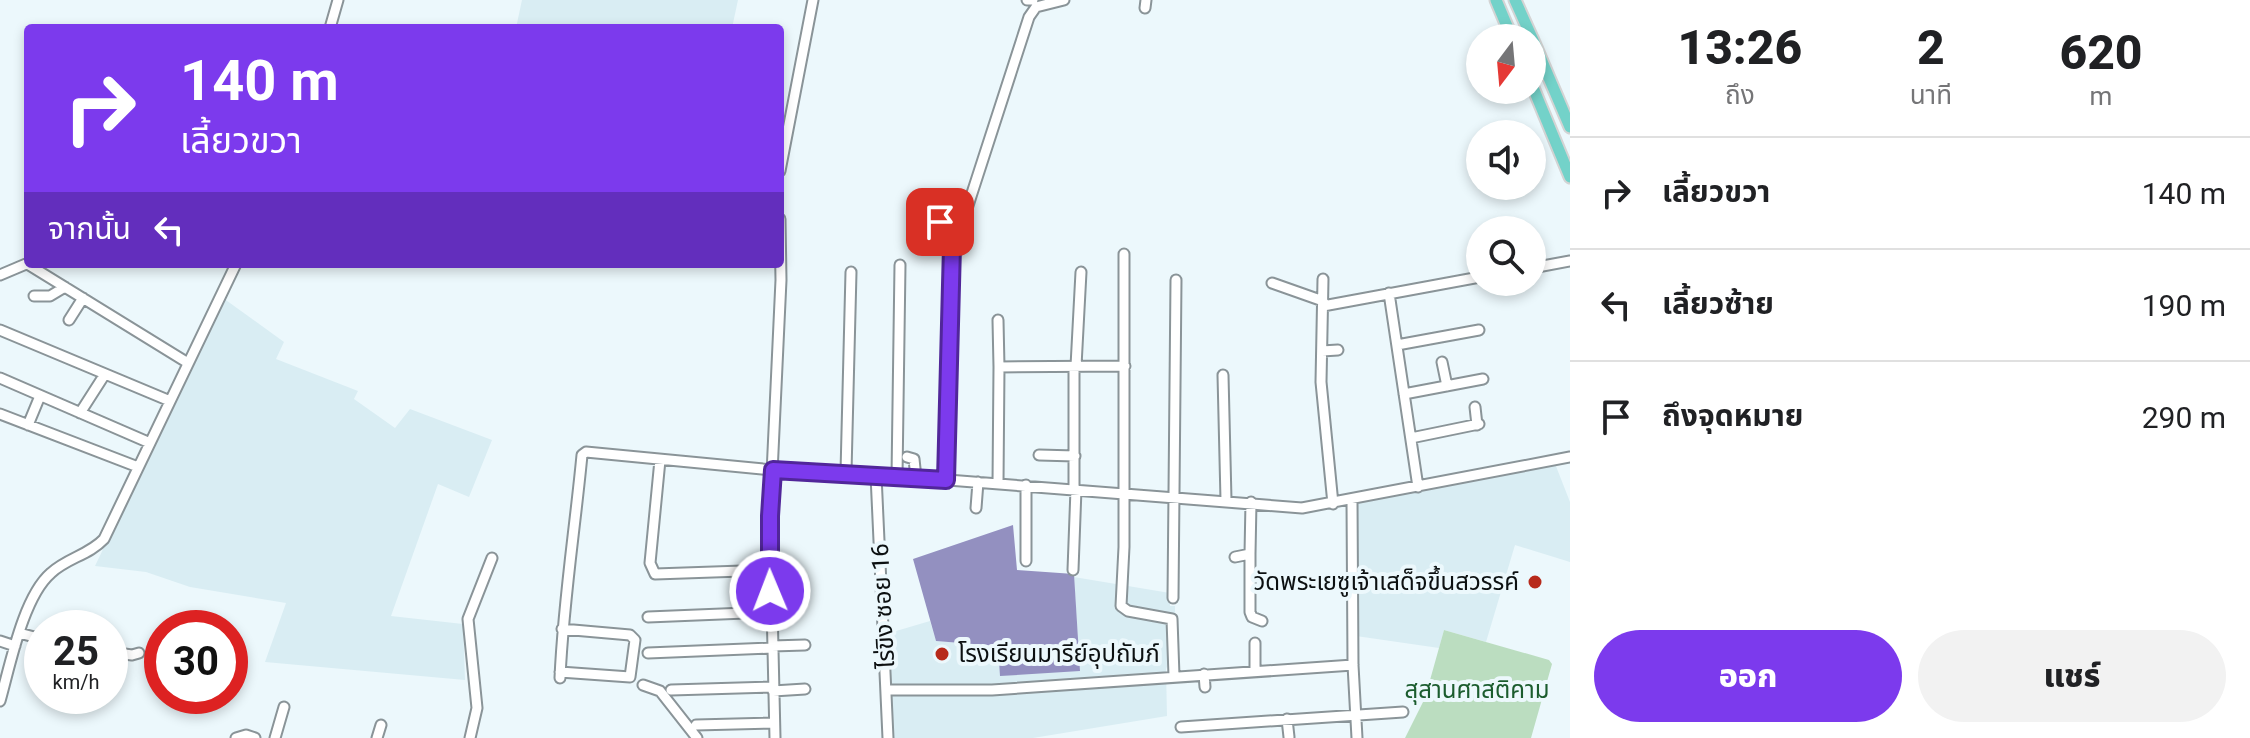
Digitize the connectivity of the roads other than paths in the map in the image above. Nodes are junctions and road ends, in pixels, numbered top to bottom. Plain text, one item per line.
1 (338, 0) edge
2 (813, 0) edge
3 (1064, 0) edge
4 (1496, 0) edge
5 (1515, 0) edge
6 (1032, 2) edge
7 (331, 24) edge
8 (1506, 24) edge
9 (1526, 24) edge
10 (1546, 71) edge
11 (1540, 104) edge
12 (1570, 127) edge
13 (784, 150) edge
14 (1570, 177) edge
15 (964, 218) dead end
16 (940, 222) dead end
17 (1124, 254) dead end
18 (1570, 261) edge
19 (24, 265) edge
20 (900, 265) dead end
21 (1546, 265) edge
22 (33, 268) edge
23 (234, 268) edge
24 (781, 268) edge
25 (851, 272) dead end
26 (1081, 272) dead end
27 (0, 275) edge
28 (1323, 279) dead end
29 (1466, 279) edge
30 (1176, 280) dead end
31 (1272, 283) dead end
32 (65, 287) junction
33 (1389, 293) junction
34 (34, 296) dead end
35 (83, 298) junction
36 (1323, 303) junction
37 (69, 320) dead end
38 (998, 320) dead end
39 (0, 330) edge
40 (1479, 330) dead end
41 (1397, 345) junction
42 (1338, 350) dead end
43 (1322, 351) junction
44 (1442, 362) dead end
45 (188, 363) junction
46 (1075, 366) junction
47 (1125, 366) junction
48 (999, 367) junction
49 (105, 374) junction
50 (1223, 375) dead end
51 (0, 378) edge
52 (1483, 379) dead end
53 (1447, 386) junction
54 (1404, 394) junction
55 (40, 396) junction
56 (170, 401) junction
57 (1475, 407) dead end
58 (80, 413) junction
59 (0, 414) edge
60 (28, 425) junction
61 (1411, 438) junction
62 (150, 443) junction
63 (1039, 455) dead end
64 (1075, 456) junction
65 (907, 457) dead end
66 (1570, 457) edge
67 (660, 460) junction
68 (138, 467) junction
69 (773, 470) junction
70 (846, 472) junction
71 (876, 475) junction
72 (897, 476) junction
73 (916, 478) junction
74 (946, 480) junction
75 (978, 482) junction
76 (998, 483) junction
77 (1026, 485) junction
78 (1418, 487) junction
79 (1075, 489) junction
80 (1124, 493) junction
81 (1175, 498) junction
82 (1226, 500) junction
83 (1352, 500) junction
84 (1251, 502) junction
85 (1333, 504) junction
86 (976, 508) dead end
87 (1250, 554) junction
88 (1235, 557) dead end
89 (492, 558) dead end
90 (1026, 561) dead end
91 (769, 570) junction
92 (1073, 570) dead end
93 (1173, 598) dead end
94 (771, 612) junction
95 (648, 617) dead end
96 (1262, 621) dead end
97 (562, 629) junction
98 (19, 633) junction
99 (24, 634) edge
100 (0, 641) edge
101 (1255, 643) dead end
102 (805, 645) dead end
103 (15, 646) junction
104 (772, 647) junction
105 (139, 653) dead end
106 (648, 653) dead end
107 (128, 654) edge
108 (1353, 665) junction
109 (1255, 671) junction
110 (1204, 674) junction
111 (1174, 676) junction
112 (3, 680) edge
113 (643, 685) dead end
114 (1205, 687) dead end
115 (773, 689) junction
116 (805, 689) dead end
117 (671, 690) dead end
118 (886, 690) junction
119 (0, 701) edge
120 (284, 707) dead end
121 (1403, 712) dead end
122 (1355, 715) junction
123 (1287, 719) junction
124 (774, 723) junction
125 (381, 725) dead end
126 (696, 725) dead end
127 (1181, 727) dead end
128 (1289, 737) edge
129 (236, 738) edge
130 (255, 738) edge
131 (275, 738) edge
132 (377, 738) edge
133 (470, 738) edge
134 (697, 738) edge
135 (775, 738) edge
136 (888, 738) edge
137 (1357, 738) edge

1 - 7 street
2 - 13 street
3 - 6 street
4 - 8 main road
5 - 9 main road
6 - 15 street
10 - 12 main road
11 - 14 main road
16 - 74 street
17 - 47 street
18 - 21 street
19 - 27 street
20 - 72 street
22 - 32 street
23 - 45 street
24 - 69 street
25 - 70 street
26 - 46 street
28 - 36 street
29 - 33 street
30 - 81 street
31 - 36 street
32 - 34 street
32 - 35 street
33 - 36 street
33 - 41 street
35 - 37 street
35 - 45 street
36 - 43 street
38 - 48 street
39 - 49 street
40 - 41 street
41 - 54 street
42 - 43 street
43 - 85 street
44 - 53 street
45 - 56 street
46 - 47 street
46 - 48 street
46 - 64 street
47 - 80 street
48 - 76 street
49 - 56 street
49 - 58 street
50 - 82 street
51 - 55 street
52 - 53 street
53 - 54 street
54 - 61 street
55 - 58 street
55 - 60 street
56 - 62 street
57 - 61 street
58 - 62 street
59 - 60 street
60 - 68 street
61 - 78 street
62 - 68 street
63 - 64 street
64 - 79 street
65 - 73 street
66 - 78 street
67 - 69 street
67 - 91 street
67 - 97 street
68 - 98 street
69 - 70 street
69 - 91 street
70 - 71 street
71 - 72 street
71 - 118 street, ไร่ขิง ซอย 16
72 - 73 street
73 - 74 street
74 - 75 street
75 - 76 street
75 - 86 street
76 - 77 street
77 - 79 street
77 - 90 street
78 - 83 street
79 - 80 street
79 - 92 street
80 - 81 street
80 - 111 street
81 - 82 street
81 - 93 street
82 - 84 street
83 - 85 street
83 - 108 street
84 - 85 street
84 - 87 street
87 - 88 street
87 - 96 street
89 - 133 street
91 - 94 street
94 - 95 street
94 - 104 street
97 - 97 street
98 - 99 street
98 - 103 street
100 - 103 street
101 - 109 street
102 - 104 street
103 - 112 street
104 - 106 street
104 - 115 street
105 - 107 street
108 - 109 street
108 - 122 street
109 - 110 street
110 - 111 street
110 - 114 street
111 - 118 street
112 - 119 street
113 - 134 street
115 - 116 street
115 - 117 street
115 - 124 street
118 - 136 street, ไร่ขิง ซอย 16
120 - 131 street
121 - 122 street
122 - 123 street
122 - 137 street
123 - 127 street
123 - 128 street
124 - 126 street
124 - 135 street
125 - 132 street
129 - 130 street

